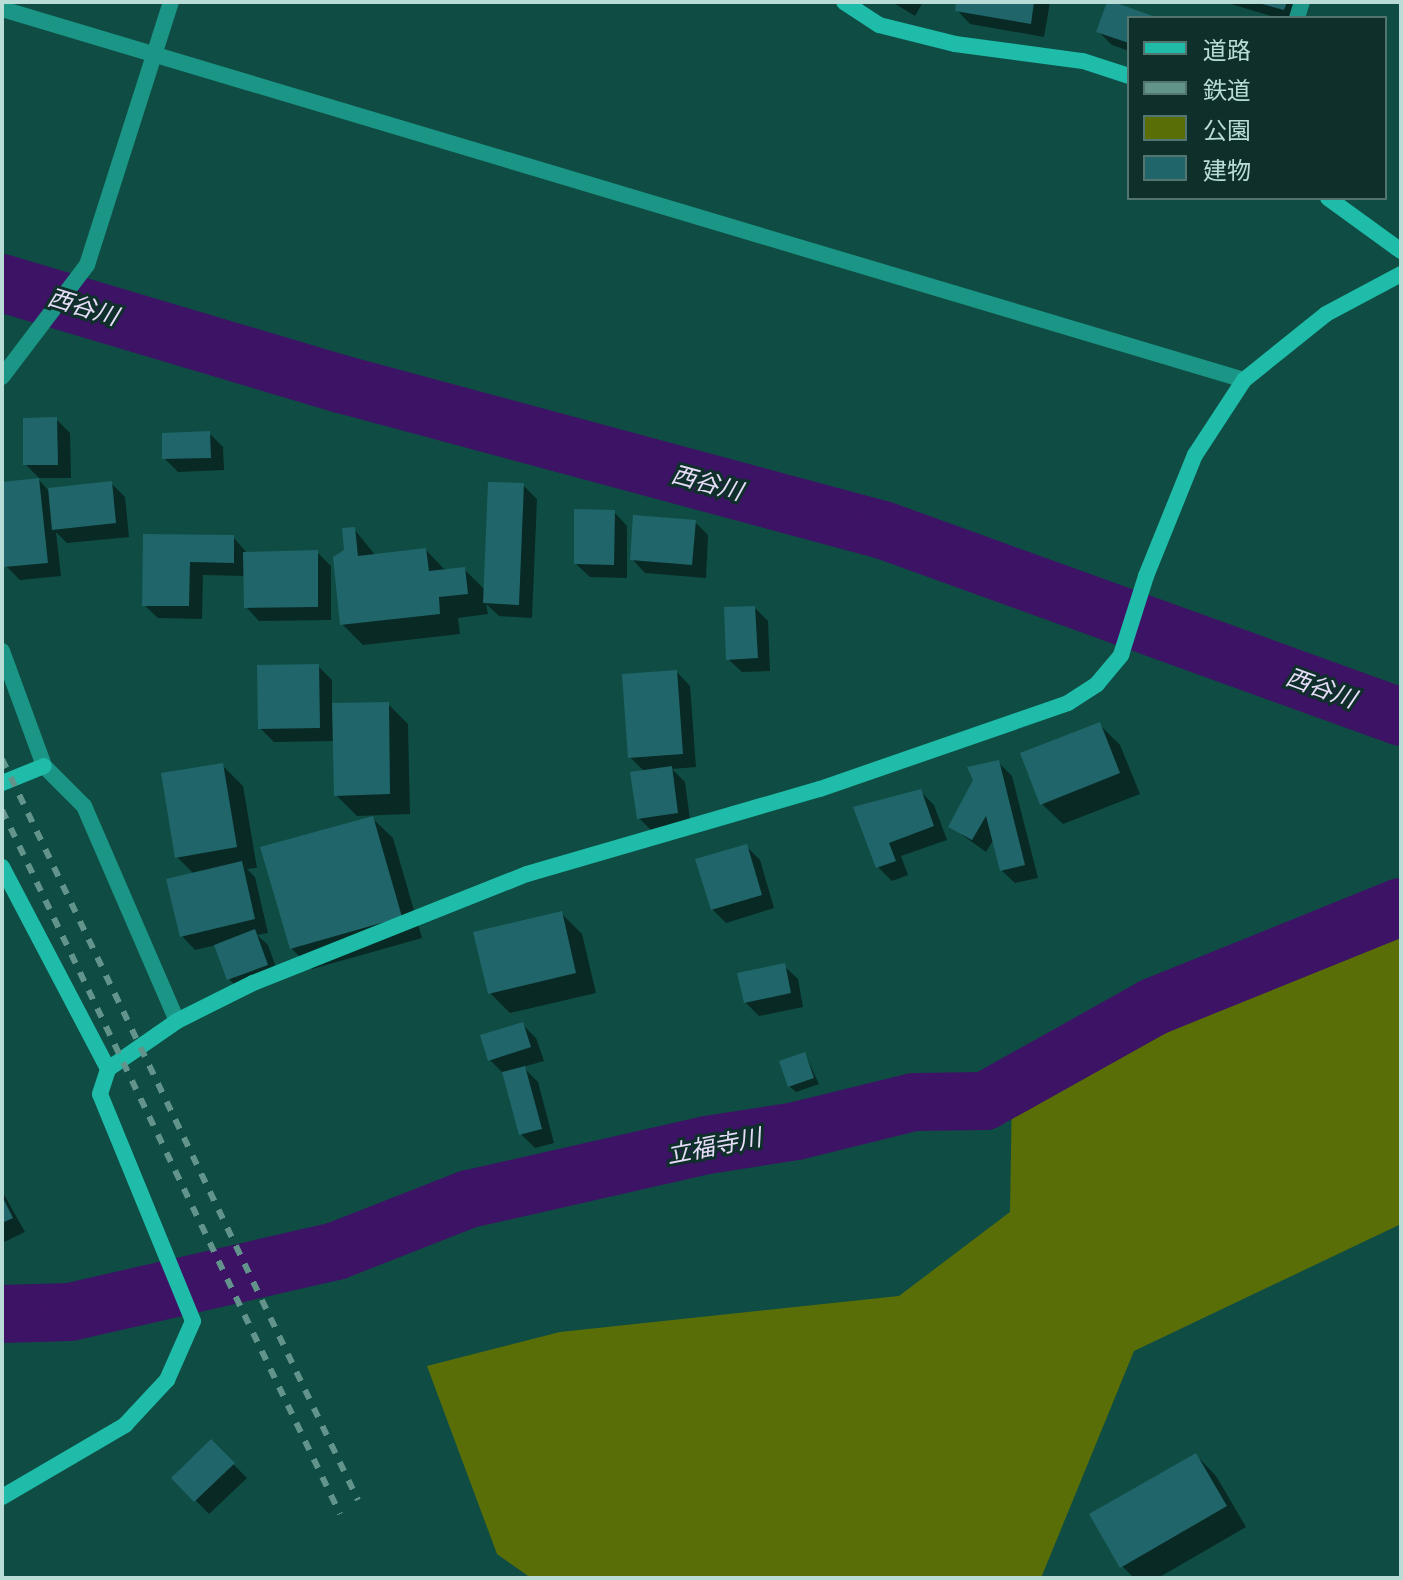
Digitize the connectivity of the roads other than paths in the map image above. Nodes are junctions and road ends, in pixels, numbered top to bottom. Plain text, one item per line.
1 (171, 2) edge
2 (844, 2) edge
3 (2, 9) edge
4 (158, 55) junction
5 (1127, 75) edge
6 (1331, 200) edge
7 (1401, 251) edge
8 (1401, 274) edge
9 (4, 373) edge
10 (1244, 380) junction
11 (2, 651) edge
12 (44, 766) junction
13 (2, 783) edge
14 (2, 867) edge
15 (177, 1021) junction
16 (108, 1069) junction
17 (2, 1497) edge

1 - 4 street
2 - 5 street
3 - 4 street
4 - 9 street
4 - 10 street
6 - 7 street
8 - 10 street
10 - 15 street
11 - 12 street
12 - 13 street
12 - 15 street
14 - 16 street
15 - 16 street
16 - 17 street

